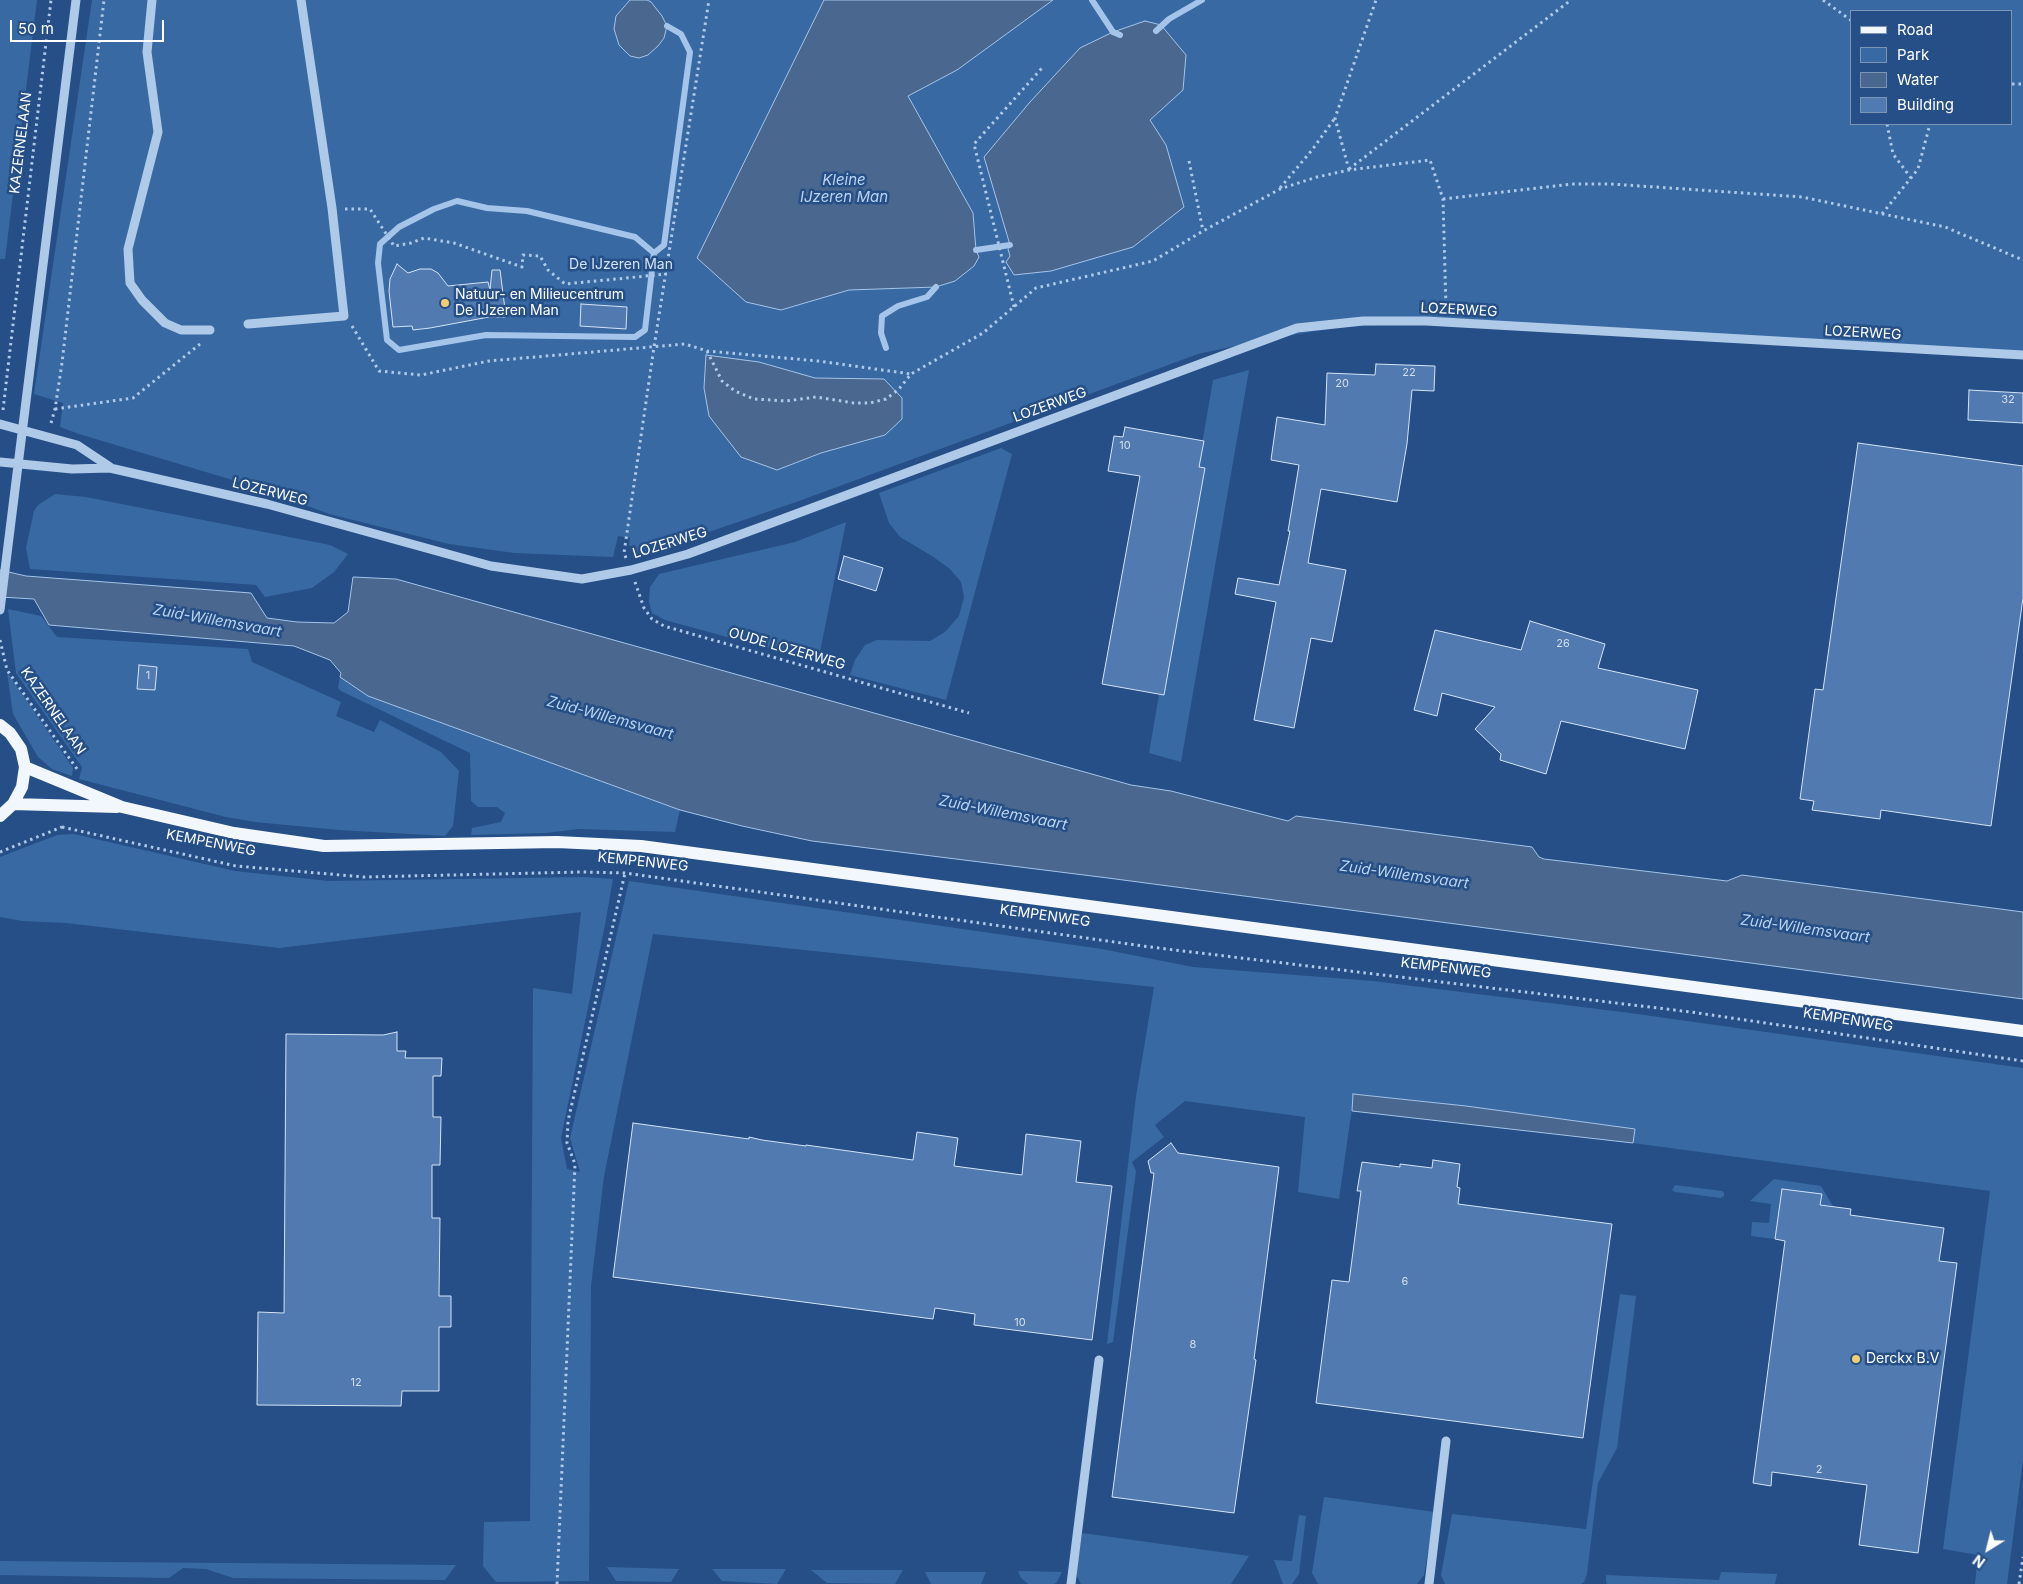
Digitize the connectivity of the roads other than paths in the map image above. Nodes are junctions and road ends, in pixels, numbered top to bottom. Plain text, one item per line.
1 (76, 0) edge
2 (152, 0) edge
3 (301, 0) edge
4 (248, 324) dead end
5 (210, 330) road end
6 (2023, 355) edge
7 (1, 424) edge
8 (24, 431) junction
9 (0, 462) edge
10 (19, 464) junction
11 (110, 468) junction
12 (0, 610) edge
13 (0, 726) edge
14 (25, 767) junction
15 (13, 804) junction
16 (122, 806) junction
17 (0, 816) edge
18 (2023, 1031) edge
19 (1099, 1360) dead end
20 (1446, 1441) dead end
21 (1071, 1584) edge
22 (1429, 1584) edge

1 - 8 street
2 - 5 street
3 - 4 street
6 - 11 street, LOZERWEG
7 - 8 street, LOZERWEG
8 - 10 street
8 - 11 street, LOZERWEG
9 - 10 street, LOZERWEG
10 - 11 street, LOZERWEG
10 - 12 street
13 - 14 main road
14 - 15 main road
14 - 16 main road, KEMPENWEG
15 - 16 main road, KEMPENWEG
15 - 17 main road
16 - 18 main road, KEMPENWEG
19 - 21 street
20 - 22 street

